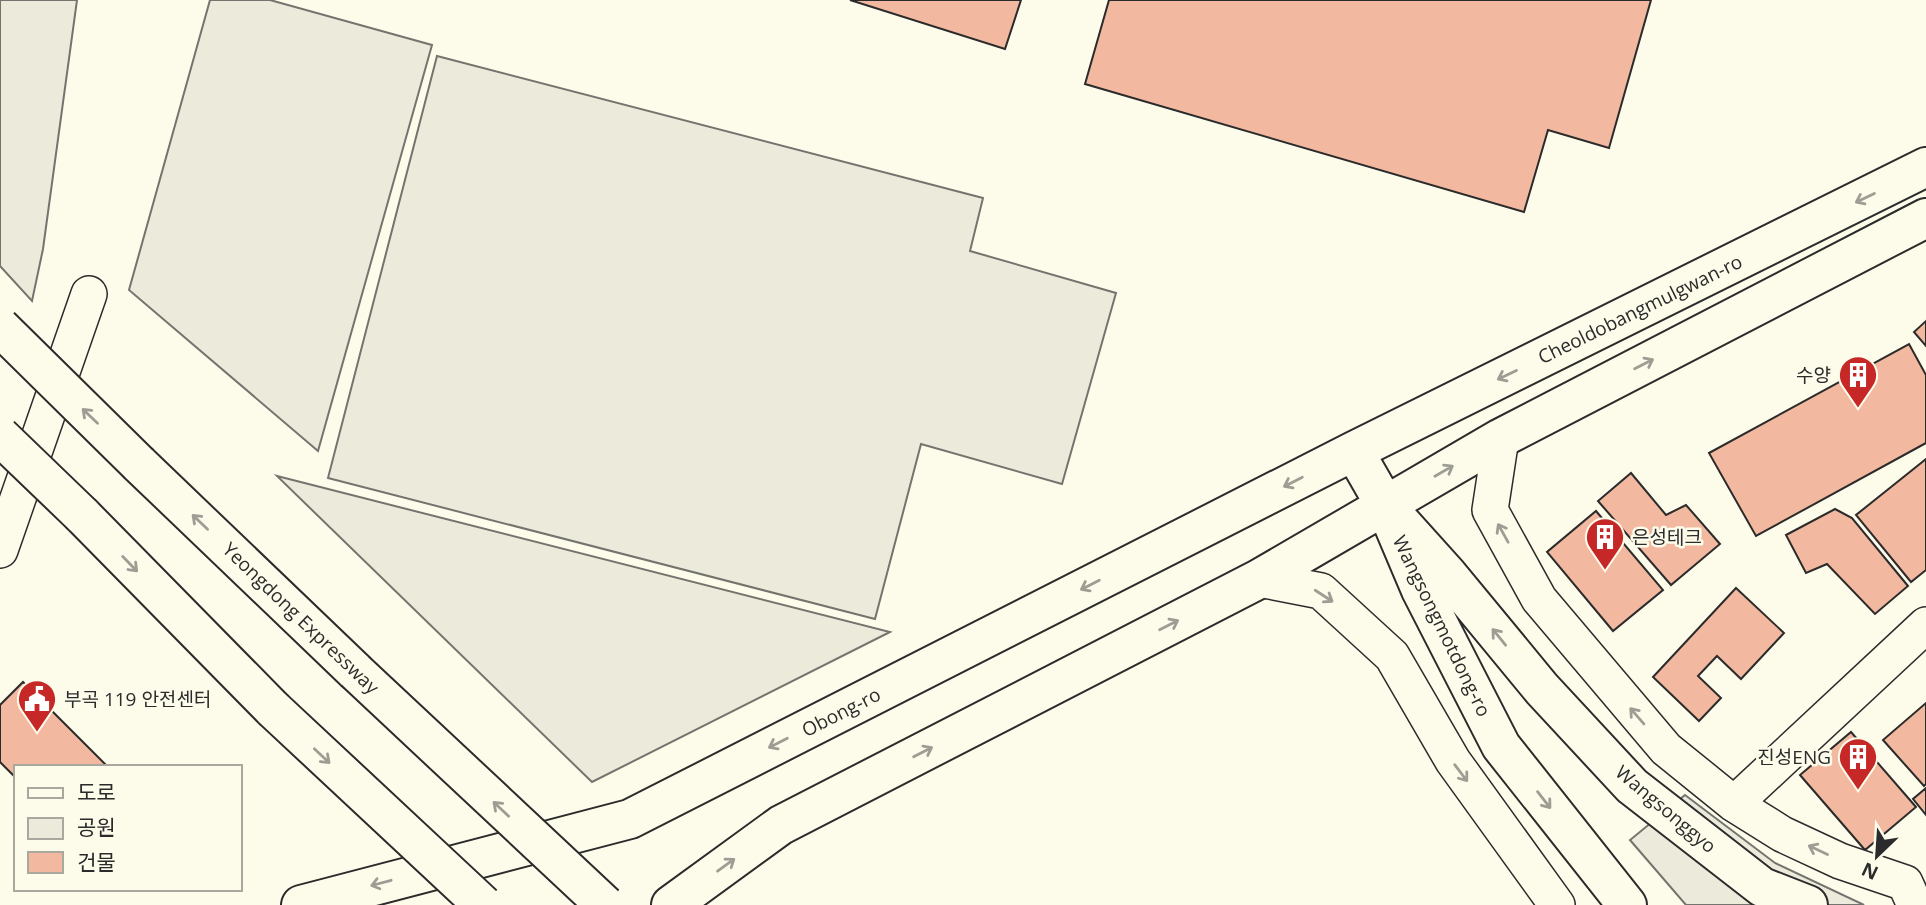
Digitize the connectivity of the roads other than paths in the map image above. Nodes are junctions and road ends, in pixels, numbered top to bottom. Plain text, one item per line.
1 (1926, 167) edge
2 (1926, 218) edge
3 (89, 294) dead end
4 (0, 327) edge
5 (0, 436) edge
6 (1501, 438) junction
7 (1354, 451) junction
8 (1385, 505) junction
9 (0, 550) edge
10 (1259, 579) junction
11 (1926, 625) edge
12 (1542, 690) joint
13 (1734, 804) junction
14 (301, 905) edge
15 (483, 905) edge
16 (605, 905) edge
17 (671, 905) edge
18 (1557, 905) edge
19 (1627, 905) edge
20 (1808, 905) edge
21 (1915, 905) edge

1 -> 7 main road, Cheoldobangmulgwan-ro
6 -> 2 main road
3 - 9 street
16 -> 4 main road, Yeongdong Expressway, bridge
5 -> 15 main road, bridge
8 -> 6 main road
13 -> 6 street
7 - 8 main road, Wangsongmotdong-ro
7 -> 14 main road, Obong-ro
8 - 10 main road
12 -> 8 main road, Wangsongmotdong-ro
8 -> 19 main road, Wangsongmotdong-ro
17 -> 10 main road
10 -> 18 street
11 - 13 street
12 - 20 main road, Wangsonggyo
21 -> 13 street

